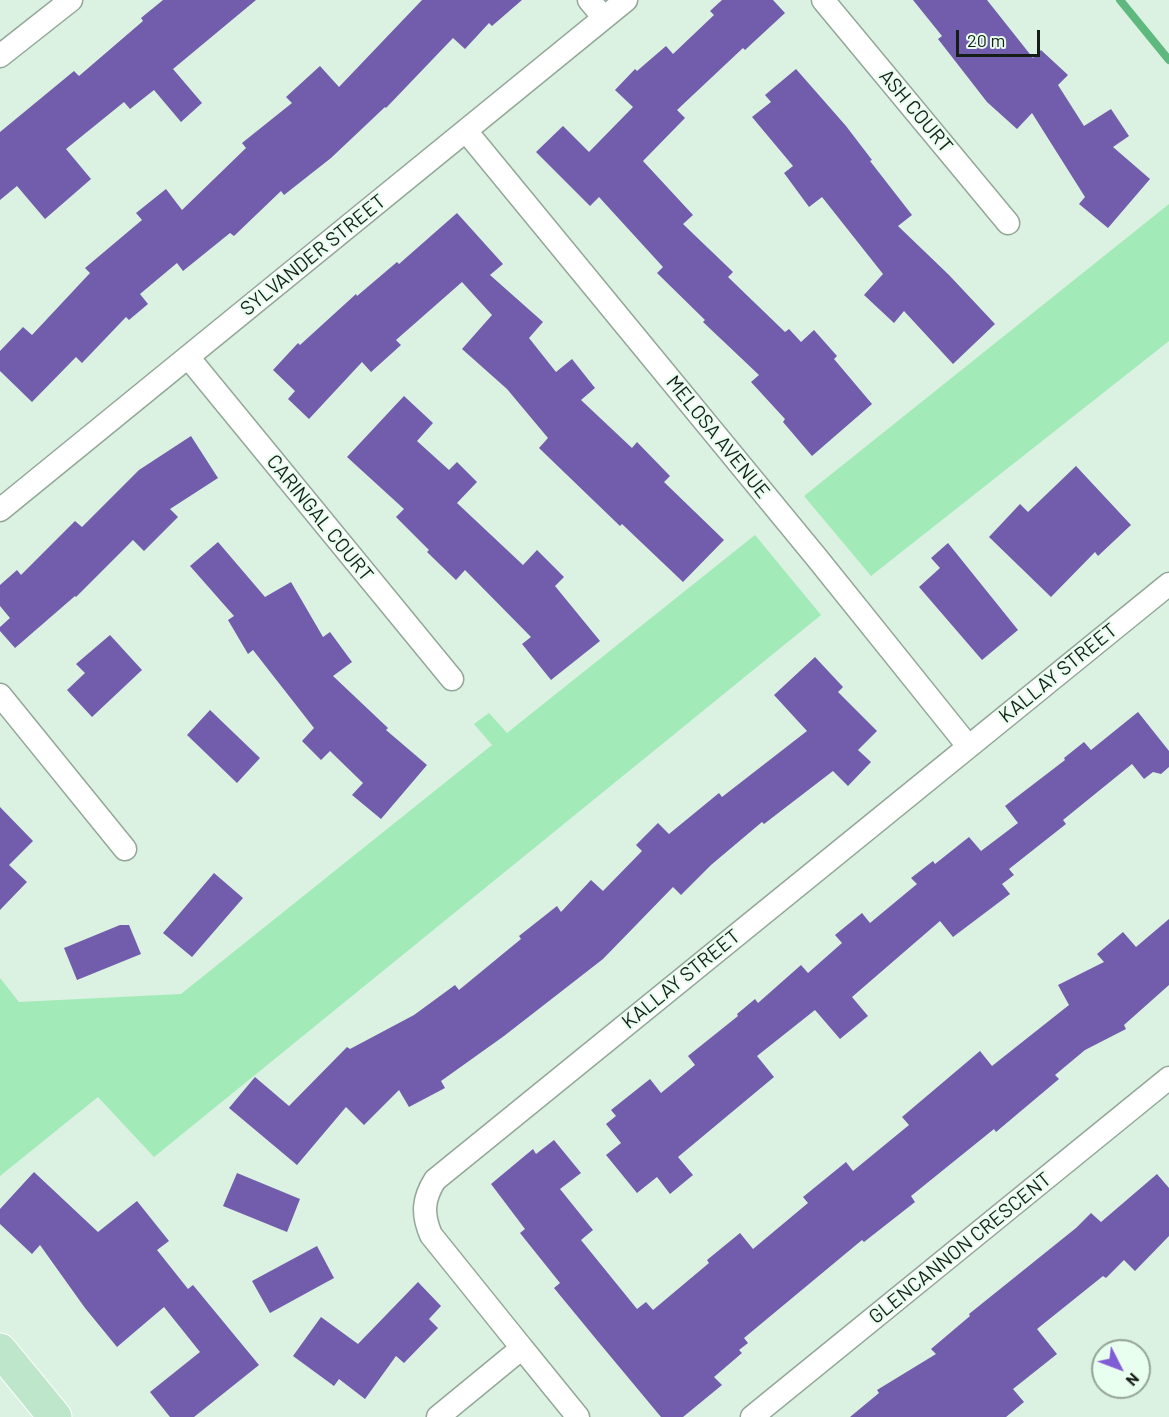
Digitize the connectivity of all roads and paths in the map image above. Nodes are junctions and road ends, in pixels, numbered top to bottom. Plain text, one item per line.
1 (71, 0) edge
2 (589, 0) edge
3 (626, 0) edge
4 (823, 0) edge
5 (604, 18) junction
6 (0, 56) edge
7 (466, 131) junction
8 (1008, 223) dead end
9 (188, 357) junction
10 (0, 510) edge
11 (1169, 584) edge
12 (452, 679) dead end
13 (0, 695) edge
14 (968, 746) junction
15 (125, 849) dead end
16 (1169, 1078) edge
17 (522, 1347) junction
18 (0, 1350) edge
19 (55, 1417) edge
20 (438, 1417) edge
21 (578, 1417) edge
22 (752, 1417) edge

1 - 6 street
2 - 5 street
3 - 5 street, SYLVANDER STREET
4 - 8 street, ASH COURT
5 - 7 street, SYLVANDER STREET
7 - 9 street, SYLVANDER STREET
7 - 14 street, MELOSA AVENUE
9 - 10 street, SYLVANDER STREET
9 - 12 street, CARINGAL COURT
11 - 14 street, KALLAY STREET
13 - 15 street
14 - 17 street, KALLAY STREET
16 - 22 street, GLENCANNON CRESCENT
17 - 20 street
17 - 21 street
18 - 19 main road

